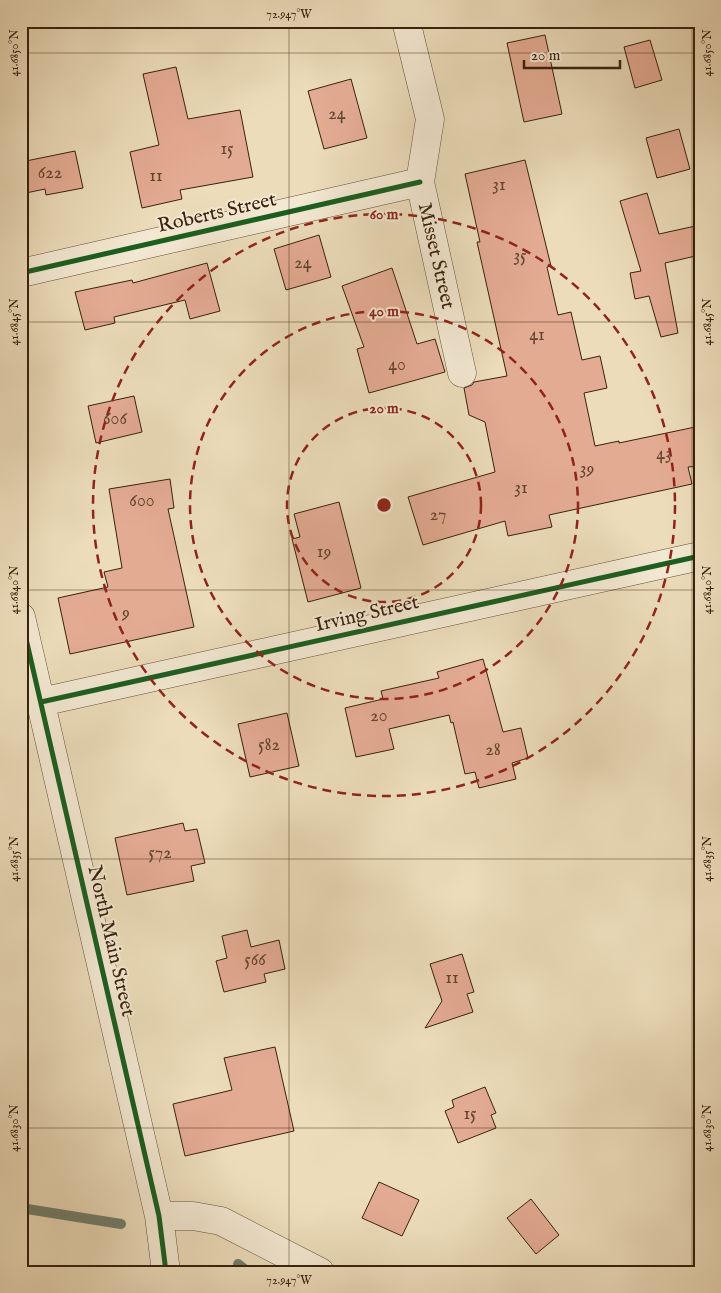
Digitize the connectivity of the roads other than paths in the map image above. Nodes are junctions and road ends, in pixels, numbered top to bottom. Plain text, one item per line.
1 (406, 21) edge
2 (420, 182) junction
3 (21, 273) edge
4 (462, 373) dead end
5 (700, 556) edge
6 (21, 617) edge
7 (41, 702) junction
8 (159, 1216) junction
9 (166, 1272) edge
10 (320, 1272) edge

1 - 2 street, Misset Street
2 - 3 street, Roberts Street
2 - 4 street, Misset Street
5 - 7 street, Irving Street
6 - 7 street, North Main Street
7 - 8 street, North Main Street
8 - 9 street, North Main Street
8 - 10 street

